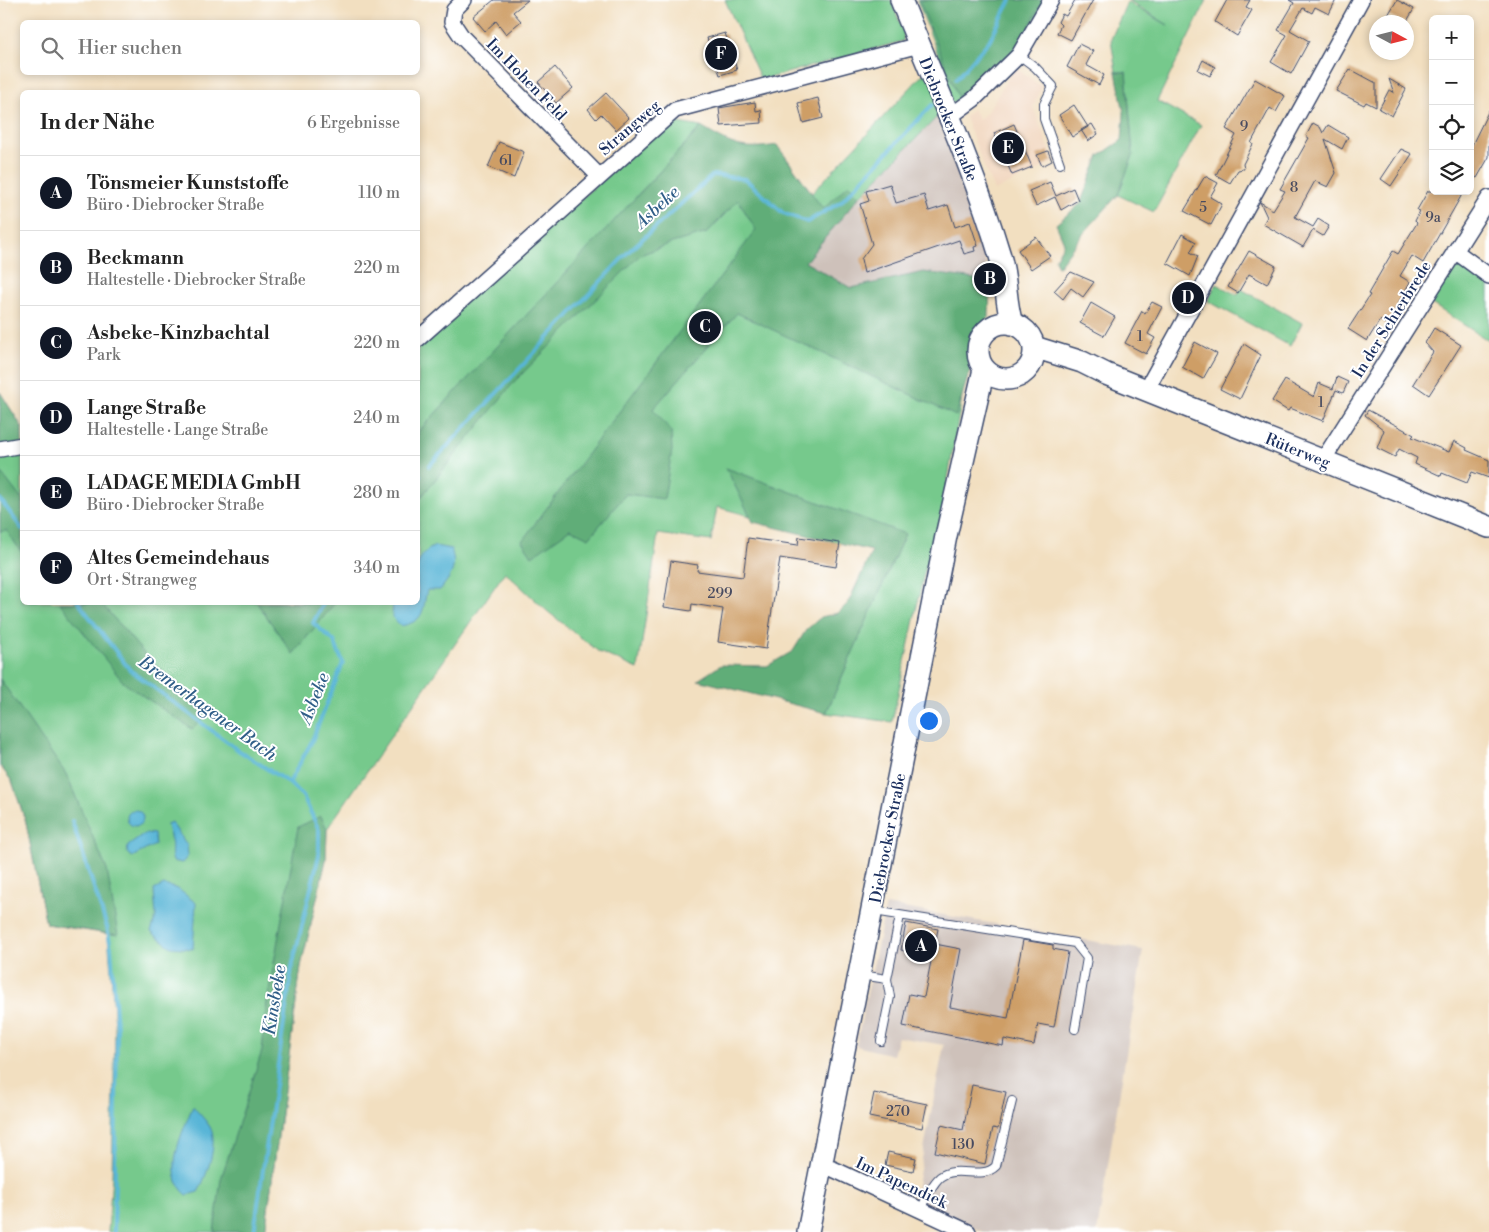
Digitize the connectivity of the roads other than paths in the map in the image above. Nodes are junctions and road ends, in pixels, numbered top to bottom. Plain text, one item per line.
1 (464, 0) edge
2 (901, 0) edge
3 (1052, 0) edge
4 (1361, 0) edge
5 (919, 45) junction
6 (1019, 55) junction
7 (948, 118) junction
8 (1060, 164) dead end
9 (599, 176) junction
10 (1489, 198) edge
11 (1455, 251) junction
12 (1489, 276) edge
13 (1003, 325) junction
14 (420, 337) edge
15 (1031, 357) junction
16 (993, 374) junction
17 (1146, 390) junction
18 (20, 445) edge
19 (0, 449) edge
20 (1323, 460) junction
21 (1489, 526) edge
22 (872, 911) junction
23 (900, 916) junction
24 (859, 975) junction
25 (887, 979) junction
26 (1075, 1029) dead end
27 (881, 1041) dead end
28 (1012, 1100) dead end
29 (821, 1166) junction
30 (921, 1211) junction
31 (808, 1232) edge
32 (968, 1232) edge

1 - 9 street, Im Hohen Feld
2 - 5 main road, Diebrocker Straße
3 - 6 street
4 - 17 street
5 - 7 main road, Diebrocker Straße
5 - 9 street, Strangweg
6 - 7 street
6 - 8 lane
7 - 13 main road, Diebrocker Straße
9 - 14 street, Strangweg
10 - 11 street, In der Schierbrede
11 - 12 street
11 - 20 street, In der Schierbrede
13 - 15 main road
13 - 16 main road
15 - 16 main road
15 - 17 main road, Rüterweg
16 - 22 main road, Diebrocker Straße
17 - 20 main road, Rüterweg
18 - 19 street
20 - 21 main road, Rüterweg
22 - 23 lane
22 - 24 main road, Diebrocker Straße
23 - 25 lane
23 - 26 lane
24 - 25 lane
24 - 29 main road, Diebrocker Straße
25 - 27 lane
28 - 30 lane
29 - 30 street, Im Papendiek
29 - 31 main road, Diebrocker Straße
30 - 32 street, Im Papendiek

